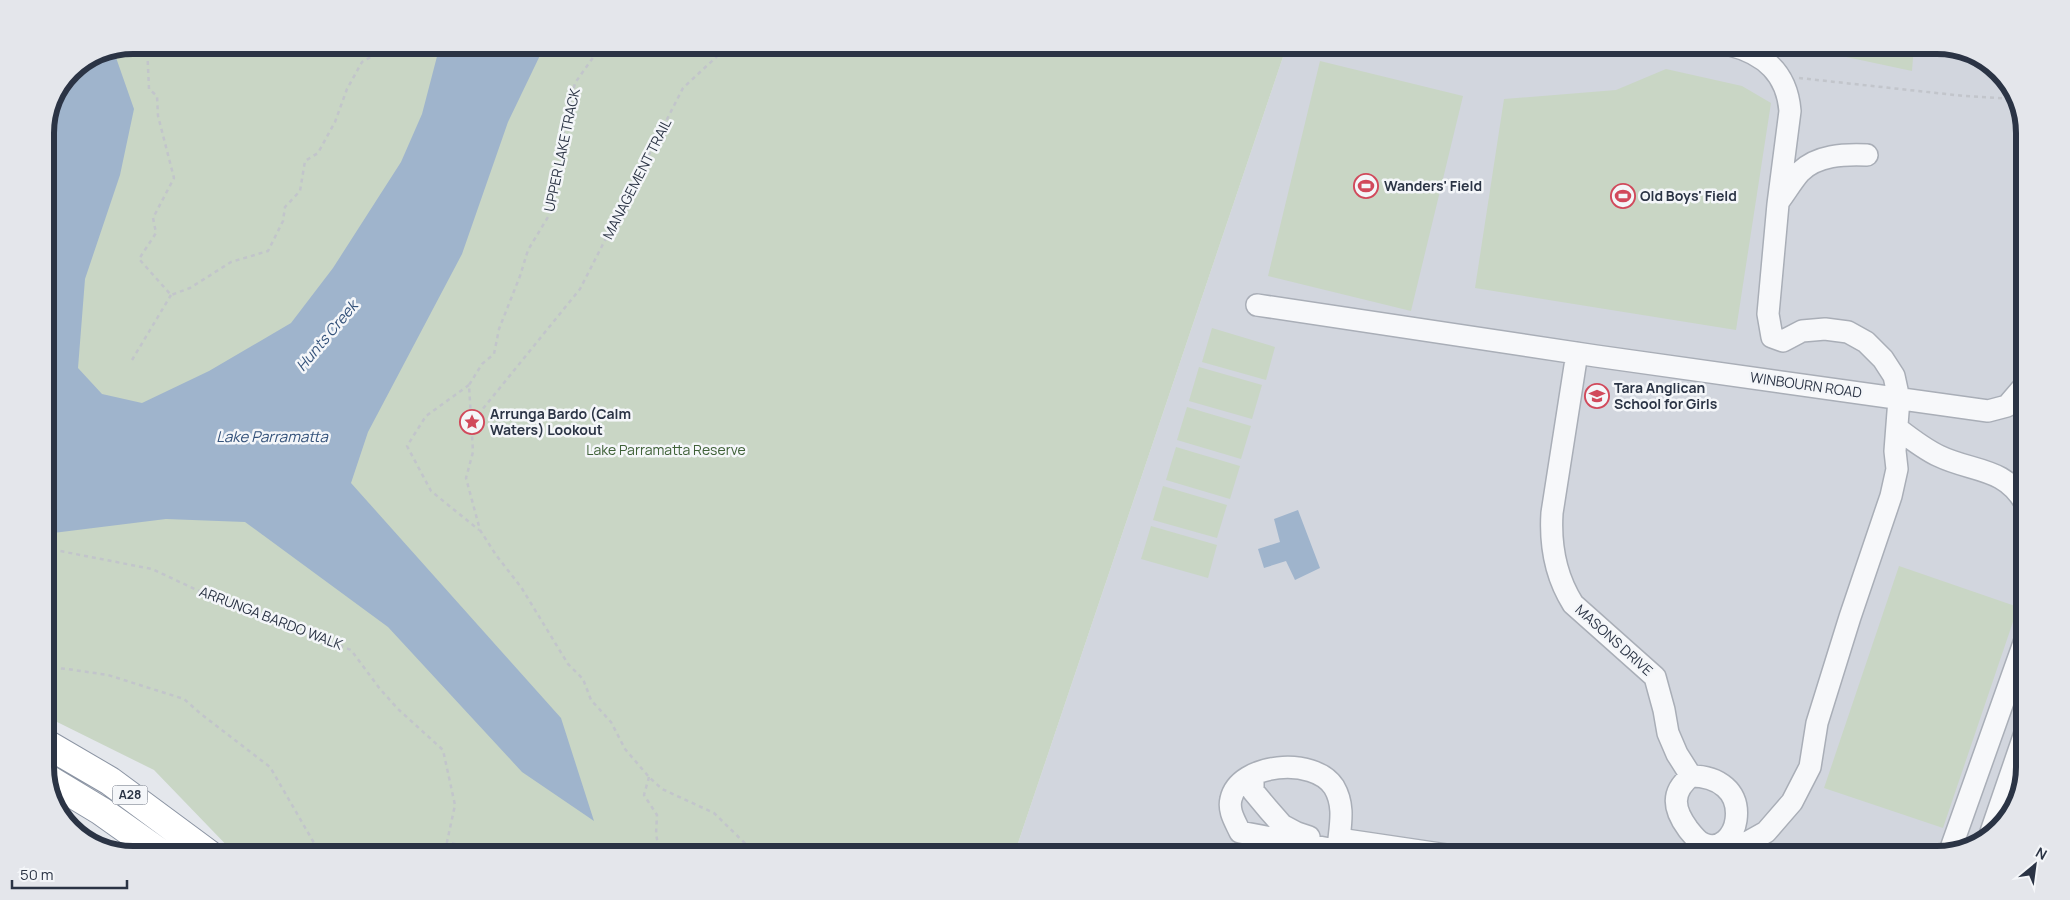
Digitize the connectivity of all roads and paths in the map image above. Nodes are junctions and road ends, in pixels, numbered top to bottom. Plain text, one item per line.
1 (147, 54) edge
2 (376, 54) edge
3 (596, 54) edge
4 (719, 54) edge
5 (1754, 54) edge
6 (1780, 76) junction
7 (2008, 99) edge
8 (1867, 155) dead end
9 (1778, 204) junction
10 (170, 295) junction
11 (1257, 305) dead end
12 (1577, 353) junction
13 (132, 360) dead end
14 (469, 385) junction
15 (1899, 399) junction
16 (2016, 399) edge
17 (472, 422) junction
18 (1897, 428) junction
19 (2016, 491) edge
20 (480, 530) junction
21 (54, 550) edge
22 (2016, 665) edge
23 (54, 667) edge
24 (54, 748) edge
25 (2016, 759) edge
26 (1253, 776) junction
27 (1691, 776) junction
28 (649, 777) junction
29 (55, 783) edge
30 (1995, 821) edge
31 (1339, 839) junction
32 (1952, 845) edge
33 (150, 846) edge
34 (198, 846) edge
35 (316, 846) edge
36 (491, 846) edge
37 (658, 846) edge
38 (748, 846) edge
39 (1314, 846) edge
40 (1386, 846) edge
41 (1697, 846) edge
42 (1718, 846) edge
43 (1741, 846) edge

1 - 10 path
2 - 10 path
3 - 14 path, UPPER LAKE TRACK
4 - 17 path, MANAGEMENT TRAIL
5 - 6 street
6 - 7 path
6 - 9 street
8 - 9 street
9 - 15 street
10 - 13 path
11 - 12 street, WINBOURN ROAD
12 - 15 street, WINBOURN ROAD
12 - 27 street, MASONS DRIVE
14 - 17 path
14 - 20 path
15 - 16 street, WINBOURN ROAD
15 - 18 street
17 - 20 path
18 - 19 street
18 - 43 street
20 - 28 path
21 - 36 path, ARRUNGA BARDO WALK
22 - 32 street
23 - 35 path
24 - 34 highway, A28
25 - 30 street
26 - 31 street
26 - 31 street
26 - 39 street
27 - 41 street
27 - 42 street
28 - 37 path
28 - 38 path
29 - 33 highway, A28
31 - 40 street

